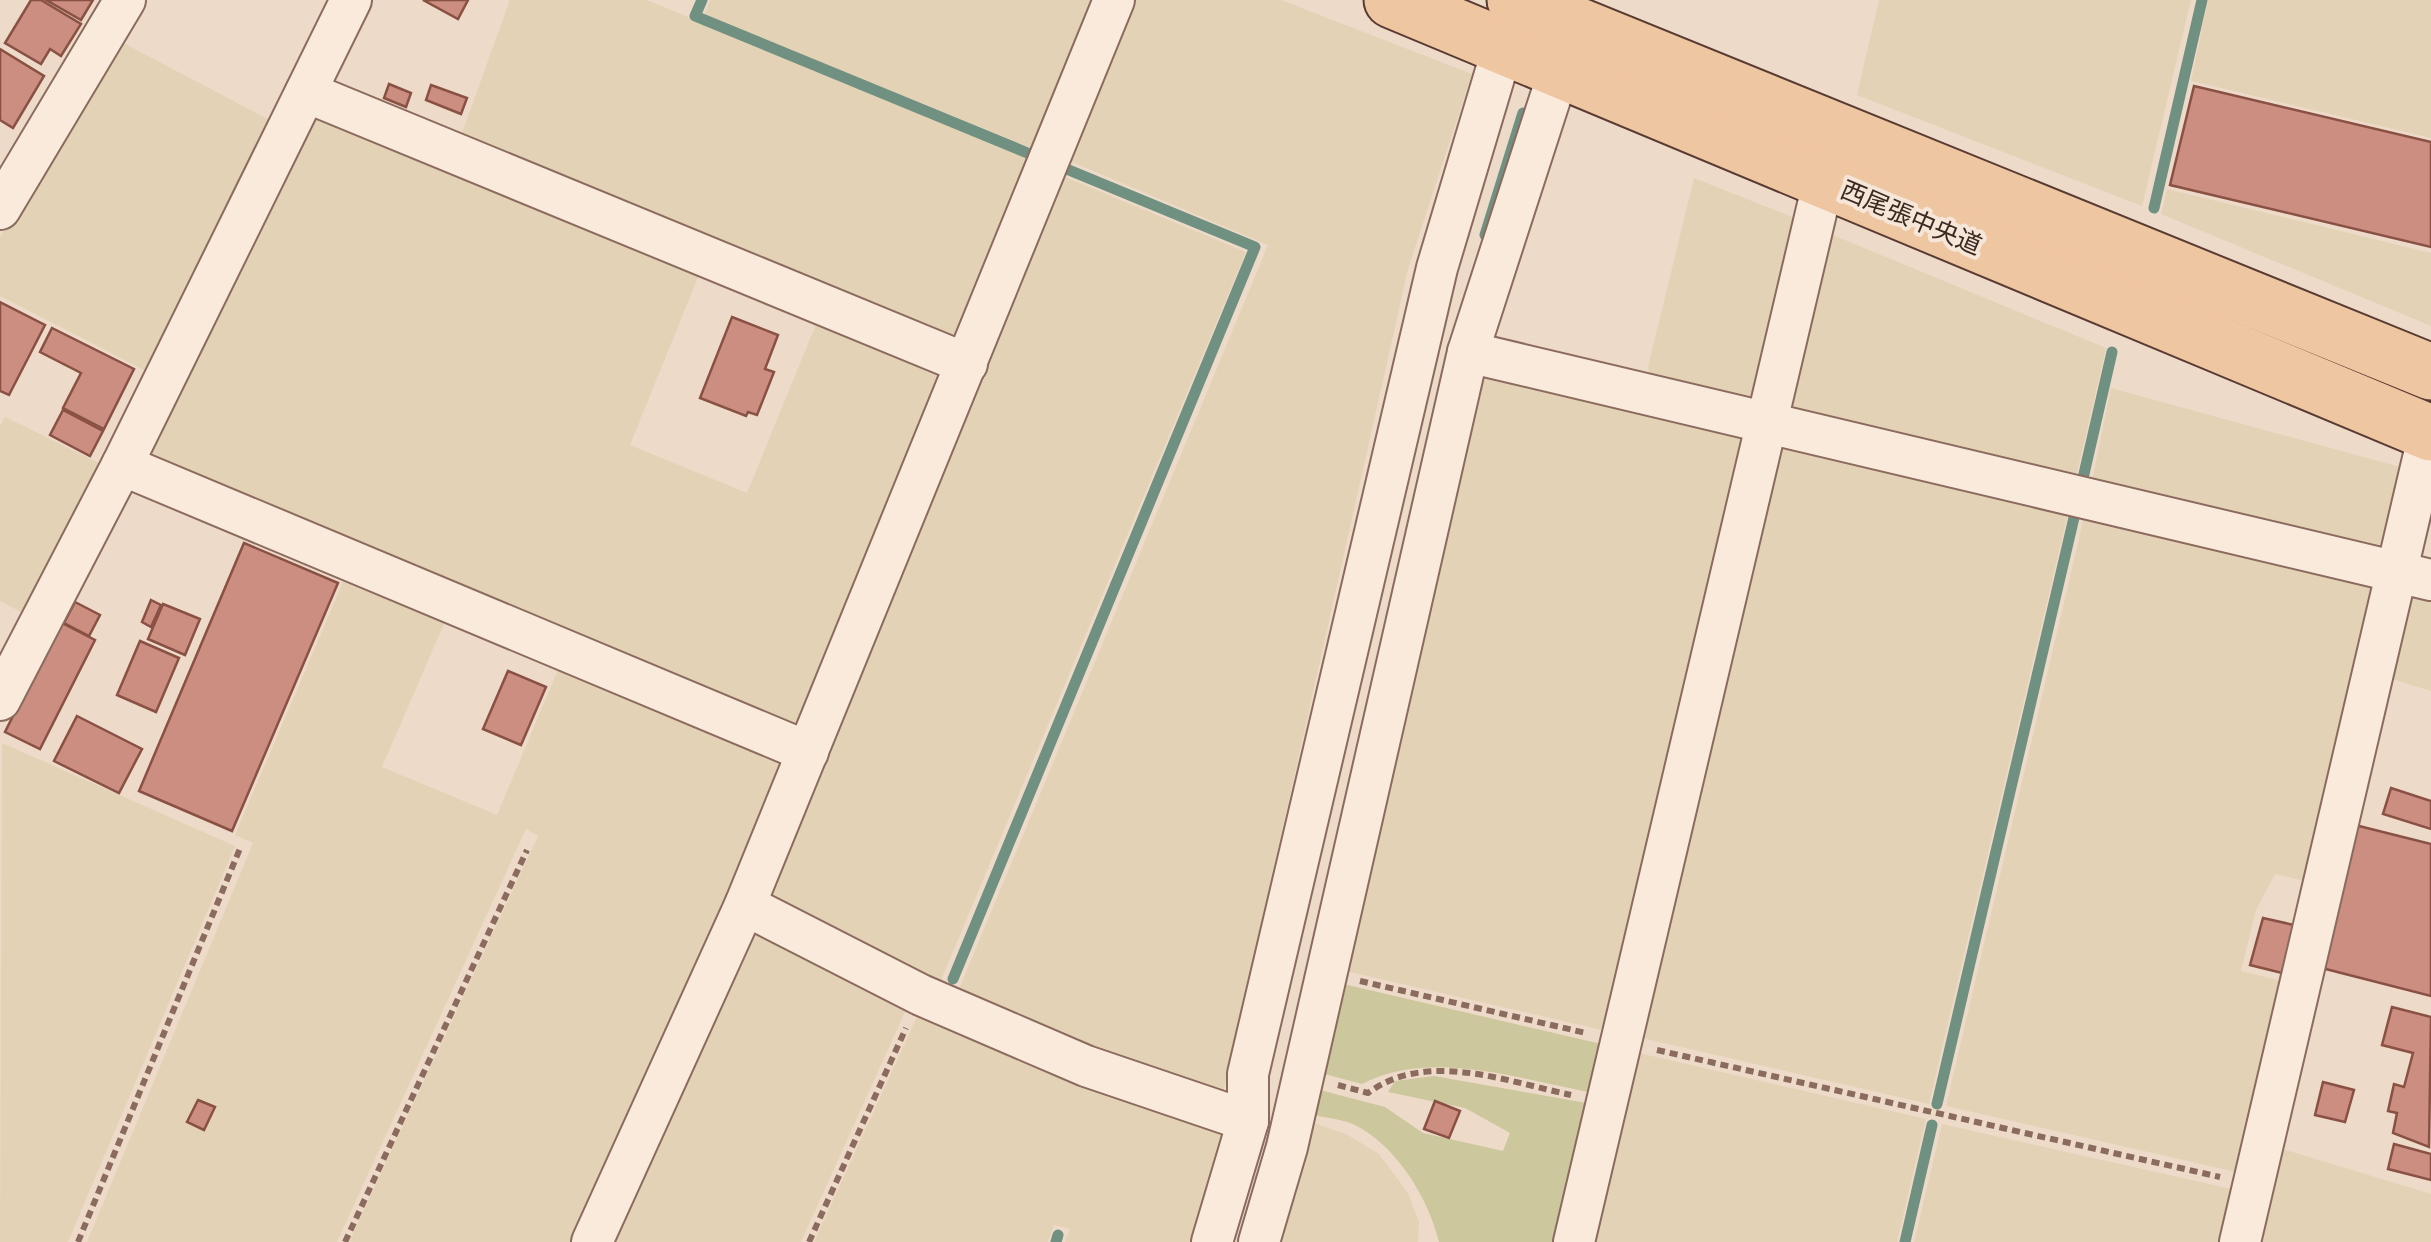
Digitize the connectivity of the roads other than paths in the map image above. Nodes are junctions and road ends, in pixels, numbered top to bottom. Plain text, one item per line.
1 (125, 0) edge
2 (351, 0) edge
3 (1114, 0) edge
4 (1392, 0) edge
5 (1512, 15) edge
6 (1570, 30) edge
7 (306, 92) junction
8 (15, 151) edge
9 (1824, 179) junction
10 (0, 210) edge
11 (1468, 352) junction
12 (966, 364) junction
13 (2431, 372) edge
14 (1768, 422) junction
15 (2430, 433) edge
16 (122, 465) junction
17 (2416, 575) edge
18 (0, 700) edge
19 (808, 752) junction
20 (745, 905) junction
21 (1248, 1120) junction
22 (592, 1242) edge
23 (1212, 1242) edge
24 (1259, 1242) edge
25 (1574, 1242) edge
26 (2240, 1242) edge

1 - 8 street
2 - 7 street
3 - 12 street
4 - 5 main road, 西尾張中央道
5 - 6 main road, 西尾張中央道
5 - 21 street
6 - 9 main road, 西尾張中央道
6 - 11 street
6 - 13 main road, 西尾張中央道
7 - 12 street
7 - 16 street
8 - 10 street
9 - 14 street
9 - 15 main road, 西尾張中央道
11 - 14 street
11 - 24 street
12 - 19 street
14 - 17 street
14 - 25 street
15 - 17 street
16 - 18 street
16 - 19 street
17 - 26 street
19 - 20 street
20 - 21 street
20 - 22 street
21 - 23 street

